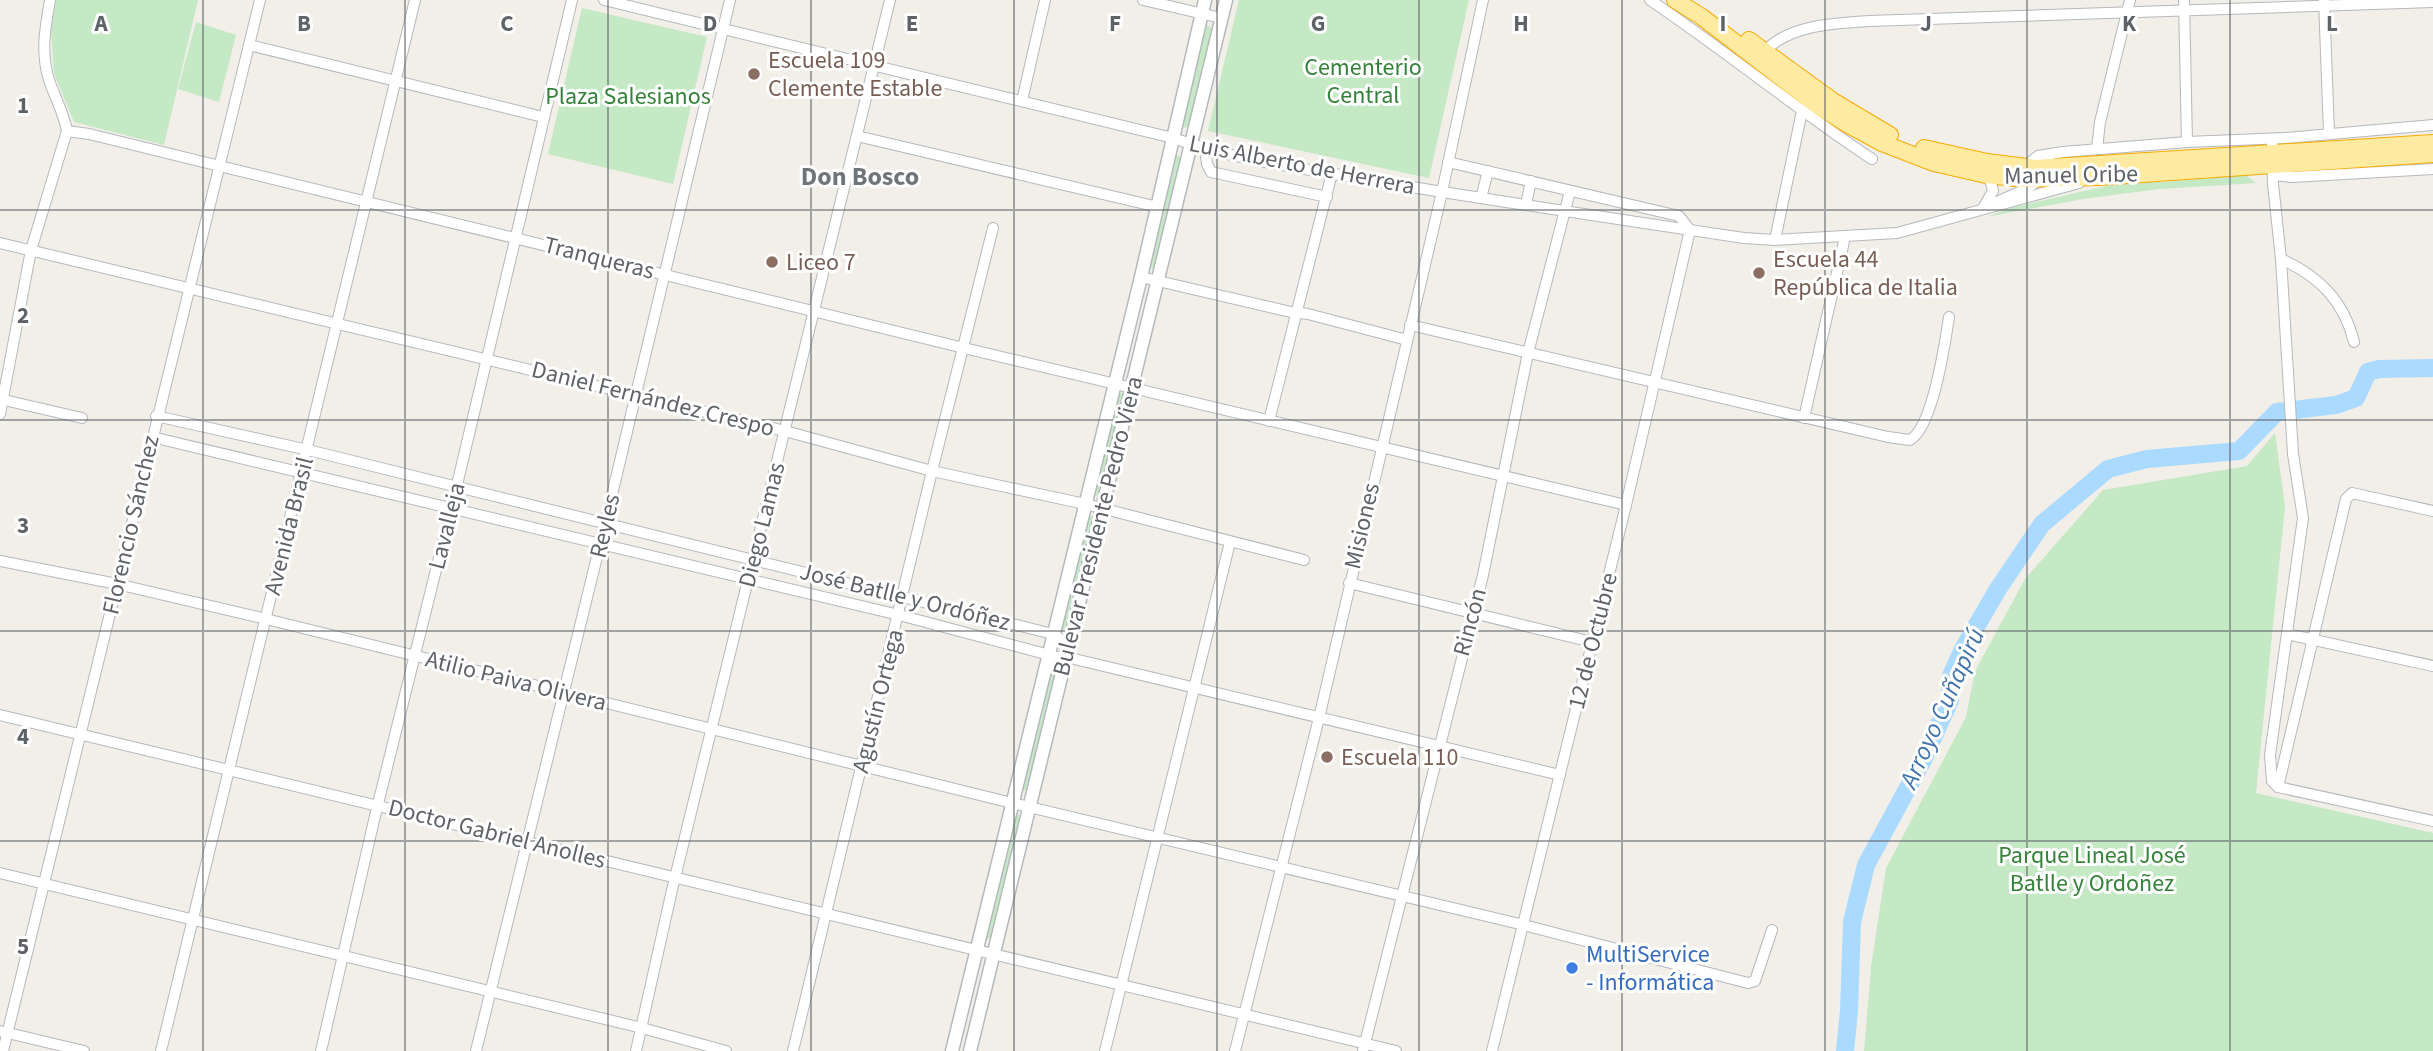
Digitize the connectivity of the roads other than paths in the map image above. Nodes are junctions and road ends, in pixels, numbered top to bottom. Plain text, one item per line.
1 (50, 0) edge
2 (260, 0) edge
3 (415, 0) edge
4 (572, 0) edge
5 (604, 0) edge
6 (730, 0) edge
7 (890, 0) edge
8 (1045, 0) edge
9 (1143, 0) edge
10 (1205, 0) edge
11 (1226, 0) edge
12 (1483, 0) edge
13 (1650, 0) edge
14 (1675, 0) edge
15 (1693, 0) edge
16 (2130, 0) edge
17 (2433, 2) edge
18 (2325, 3) edge
19 (2184, 5) edge
20 (2127, 13) junction
21 (1202, 14) junction
22 (1221, 18) junction
23 (723, 29) junction
24 (249, 46) junction
25 (1765, 51) junction
26 (875, 65) junction
27 (396, 81) junction
28 (1022, 101) junction
29 (1802, 111) junction
30 (543, 117) junction
31 (2433, 125) edge
32 (67, 131) junction
33 (2329, 133) junction
34 (857, 136) junction
35 (1173, 138) junction
36 (2187, 142) junction
37 (2433, 143) edge
38 (1190, 144) junction
39 (1205, 148) junction
40 (2097, 149) junction
41 (2433, 154) edge
42 (2272, 158) junction
43 (1872, 159) dead end
44 (1448, 162) junction
45 (220, 166) junction
46 (2066, 166) junction
47 (2025, 167) junction
48 (2433, 169) edge
49 (1488, 171) junction
50 (1332, 173) junction
51 (1986, 175) junction
52 (2099, 177) junction
53 (2041, 178) junction
54 (1531, 181) junction
55 (1570, 191) junction
56 (1442, 192) junction
57 (1327, 197) junction
58 (1481, 198) junction
59 (365, 202) junction
60 (1526, 204) junction
61 (1157, 207) junction
62 (1983, 208) junction
63 (1566, 211) junction
64 (993, 228) dead end
65 (1690, 230) junction
66 (1845, 237) junction
67 (515, 238) junction
68 (1775, 240) junction
69 (0, 243) edge
70 (31, 250) junction
71 (2281, 258) junction
72 (664, 274) junction
73 (1141, 277) junction
74 (1158, 281) junction
75 (191, 287) junction
76 (814, 310) junction
77 (1298, 313) junction
78 (1949, 317) dead end
79 (338, 322) junction
80 (1410, 325) junction
81 (1407, 340) junction
82 (2354, 342) dead end
83 (964, 348) junction
84 (1528, 353) junction
85 (487, 359) junction
86 (1114, 383) junction
87 (1654, 383) junction
88 (1132, 387) junction
89 (635, 396) junction
90 (4, 400) junction
91 (0, 414) edge
92 (156, 416) junction
93 (82, 418) dead end
94 (1804, 418) junction
95 (1269, 421) junction
96 (785, 431) junction
97 (152, 437) junction
98 (1381, 447) junction
99 (308, 450) junction
100 (932, 471) junction
101 (302, 472) junction
102 (1503, 477) junction
103 (456, 489) junction
104 (1086, 504) junction
105 (1626, 505) junction
106 (1103, 508) junction
107 (451, 509) junction
108 (2433, 511) edge
109 (605, 524) junction
110 (1230, 542) junction
111 (600, 545) junction
112 (754, 559) junction
113 (1304, 560) dead end
114 (0, 561) edge
115 (749, 579) junction
116 (1349, 583) junction
117 (117, 584) junction
118 (903, 597) junction
119 (1473, 614) junction
120 (898, 615) junction
121 (266, 619) junction
122 (1053, 634) junction
123 (2287, 634) junction
124 (2312, 639) junction
125 (1592, 642) junction
126 (1048, 654) junction
127 (413, 656) junction
128 (1066, 657) junction
129 (2433, 666) edge
130 (1194, 688) junction
131 (564, 694) junction
132 (0, 715) edge
133 (1319, 718) junction
134 (711, 729) junction
135 (81, 734) junction
136 (1438, 747) junction
137 (862, 765) junction
138 (228, 770) junction
139 (1560, 775) junction
140 (2278, 787) junction
141 (1012, 803) junction
142 (378, 805) junction
143 (1030, 807) junction
144 (2433, 821) edge
145 (1157, 837) junction
146 (527, 842) junction
147 (1281, 868) junction
148 (0, 873) edge
149 (675, 877) junction
150 (44, 884) junction
151 (1402, 896) junction
152 (825, 914) junction
153 (192, 920) junction
154 (1524, 925) junction
155 (1772, 930) dead end
156 (976, 951) junction
157 (342, 955) junction
158 (993, 955) junction
159 (1121, 986) junction
160 (491, 991) junction
161 (1243, 1015) junction
162 (642, 1028) junction
163 (4, 1031) edge
164 (1364, 1047) edge
165 (3, 1051) edge
166 (84, 1051) edge
167 (161, 1051) edge
168 (321, 1051) edge
169 (476, 1051) edge
170 (636, 1051) edge
171 (726, 1051) edge
172 (793, 1051) edge
173 (952, 1051) edge
174 (970, 1051) edge
175 (1105, 1051) edge
176 (1235, 1051) edge
177 (1396, 1051) edge
178 (1492, 1051) edge

1 - 32 street
2 - 24 street, Florencio Sánchez
3 - 27 street, Avenida Brasil
4 - 30 street, Lavalleja
5 - 23 street, Luis Alberto de Herrera
6 - 23 street, Reyles
7 - 26 street, Diego Lamas
8 - 28 street
9 - 21 street
10 - 21 street, Bulevar Presidente Pedro Viera
11 - 22 street, Bulevar Presidente Pedro Viera
12 - 44 street, Misiones
13 - 29 street
14 - 51 highway, Manuel Oribe
15 - 25 highway, Manuel Oribe
16 - 20 street
17 - 18 street
18 - 19 street
18 - 33 street
19 - 20 street
19 - 36 street
20 - 25 street
20 - 40 street
21 - 22 street
21 - 35 street, Bulevar Presidente Pedro Viera
22 - 38 street, Bulevar Presidente Pedro Viera
23 - 26 street, Luis Alberto de Herrera
23 - 72 street, Reyles
24 - 27 street
24 - 45 street, Florencio Sánchez
25 - 47 highway, Manuel Oribe
26 - 28 street, Luis Alberto de Herrera
26 - 34 street, Diego Lamas
27 - 30 street
27 - 59 street, Avenida Brasil
28 - 35 street, Luis Alberto de Herrera
29 - 43 street
29 - 68 street
30 - 67 street, Lavalleja
31 - 33 street
32 - 45 street, Tranqueras
32 - 70 street
33 - 42 street
34 - 61 street
34 - 76 street, Diego Lamas
35 - 38 street, Luis Alberto de Herrera
35 - 61 street, Bulevar Presidente Pedro Viera
36 - 40 street
36 - 42 street
37 - 42 highway, Manuel Oribe
38 - 39 street, Luis Alberto de Herrera
38 - 74 street, Bulevar Presidente Pedro Viera
39 - 50 street, Luis Alberto de Herrera
39 - 57 street
40 - 47 street
41 - 42 highway, Manuel Oribe
42 - 46 highway, Manuel Oribe
42 - 48 street
42 - 52 highway, Manuel Oribe
42 - 71 street
44 - 49 street
44 - 56 street, Misiones
45 - 59 street, Tranqueras
45 - 75 street, Florencio Sánchez
46 - 47 highway, Manuel Oribe
46 - 53 street
49 - 54 street
49 - 58 street
50 - 56 street, Luis Alberto de Herrera
50 - 57 street
51 - 53 highway, Manuel Oribe
51 - 62 street
52 - 53 highway, Manuel Oribe
52 - 62 street, Luis Alberto de Herrera
53 - 62 street
54 - 55 street
54 - 60 street
55 - 63 street, Rincón
55 - 65 street
56 - 58 street, Luis Alberto de Herrera
56 - 80 street, Misiones
57 - 77 street
58 - 60 street, Luis Alberto de Herrera
59 - 67 street, Tranqueras
59 - 79 street, Avenida Brasil
60 - 63 street, Luis Alberto de Herrera
61 - 73 street, Bulevar Presidente Pedro Viera
62 - 66 street, Luis Alberto de Herrera
63 - 65 street, Luis Alberto de Herrera
63 - 84 street, Rincón
64 - 83 street, Agustín Ortega
65 - 68 street, Luis Alberto de Herrera
65 - 87 street, 12 de Octubre
66 - 68 street, Luis Alberto de Herrera
66 - 94 street
67 - 72 street, Tranqueras
67 - 85 street, Lavalleja
69 - 70 street, Daniel Fernández Crespo
70 - 75 street, Daniel Fernández Crespo
70 - 90 street
71 - 82 street
71 - 123 street
72 - 76 street, Tranqueras
72 - 89 street, Reyles
73 - 74 street
73 - 86 street, Bulevar Presidente Pedro Viera
74 - 77 street
74 - 88 street, Bulevar Presidente Pedro Viera
75 - 79 street, Daniel Fernández Crespo
75 - 92 street, Florencio Sánchez
76 - 83 street, Tranqueras
76 - 96 street, Diego Lamas
77 - 81 street
77 - 95 street
78 - 94 street
79 - 85 street, Daniel Fernández Crespo
79 - 99 street, Avenida Brasil
80 - 81 street, Misiones
80 - 84 street
81 - 98 street, Misiones
83 - 86 street, Tranqueras
83 - 100 street, Agustín Ortega
84 - 87 street
84 - 102 street, Rincón
85 - 89 street, Daniel Fernández Crespo
85 - 103 street, Lavalleja
86 - 88 street, Tranqueras
86 - 104 street, Bulevar Presidente Pedro Viera
87 - 94 street
87 - 105 street, 12 de Octubre
88 - 95 street, Tranqueras
88 - 106 street, Bulevar Presidente Pedro Viera
89 - 96 street, Daniel Fernández Crespo
89 - 109 street, Reyles
90 - 91 street
90 - 93 street
92 - 97 street, Florencio Sánchez
92 - 99 street, José Batlle y Ordóñez
95 - 98 street, Tranqueras
96 - 100 street, Daniel Fernández Crespo
96 - 112 street, Diego Lamas
97 - 101 street, José Batlle y Ordóñez
97 - 117 street, Florencio Sánchez
98 - 102 street, Tranqueras
98 - 116 street, Misiones
99 - 101 street, Avenida Brasil
99 - 103 street, José Batlle y Ordóñez
100 - 104 street, Daniel Fernández Crespo
100 - 118 street, Agustín Ortega
101 - 107 street, José Batlle y Ordóñez
101 - 121 street, Avenida Brasil
102 - 105 street, Tranqueras
102 - 119 street, Rincón
103 - 107 street, Lavalleja
103 - 109 street, José Batlle y Ordóñez
104 - 106 street, Daniel Fernández Crespo
104 - 122 street, Bulevar Presidente Pedro Viera
105 - 125 street, 12 de Octubre
106 - 110 street, Daniel Fernández Crespo
106 - 128 street, Bulevar Presidente Pedro Viera
107 - 111 street, José Batlle y Ordóñez
107 - 127 street, Lavalleja
108 - 124 street
109 - 111 street, Reyles
109 - 112 street, José Batlle y Ordóñez
110 - 113 street, Daniel Fernández Crespo
110 - 130 street
111 - 115 street, José Batlle y Ordóñez
111 - 131 street, Reyles
112 - 115 street, Diego Lamas
112 - 118 street, José Batlle y Ordóñez
114 - 117 street, Atilio Paiva Olivera
115 - 120 street, José Batlle y Ordóñez
115 - 134 street, Diego Lamas
116 - 119 street
116 - 133 street, Misiones
117 - 121 street, Atilio Paiva Olivera
117 - 135 street, Florencio Sánchez
118 - 120 street, Agustín Ortega
118 - 122 street, José Batlle y Ordóñez
119 - 125 street
119 - 136 street, Rincón
120 - 126 street, José Batlle y Ordóñez
120 - 137 street, Agustín Ortega
121 - 127 street, Atilio Paiva Olivera
121 - 138 street, Avenida Brasil
122 - 126 street, Bulevar Presidente Pedro Viera
122 - 128 street
123 - 124 street
123 - 140 street
124 - 129 street
124 - 140 street
125 - 139 street, 12 de Octubre
126 - 128 street, José Batlle y Ordóñez
126 - 141 street, Bulevar Presidente Pedro Viera
127 - 131 street, Atilio Paiva Olivera
127 - 142 street, Lavalleja
128 - 130 street, José Batlle y Ordóñez
128 - 143 street, Bulevar Presidente Pedro Viera
130 - 133 street, José Batlle y Ordóñez
130 - 145 street
131 - 134 street, Atilio Paiva Olivera
131 - 146 street, Reyles
132 - 135 street, Doctor Gabriel Anolles
133 - 136 street, José Batlle y Ordóñez
133 - 147 street, Misiones
134 - 137 street, Atilio Paiva Olivera
134 - 149 street, Diego Lamas
135 - 138 street, Doctor Gabriel Anolles
135 - 150 street, Florencio Sánchez
136 - 139 street, José Batlle y Ordóñez
136 - 151 street, Rincón
137 - 141 street, Atilio Paiva Olivera
137 - 152 street, Agustín Ortega
138 - 142 street, Doctor Gabriel Anolles
138 - 153 street, Avenida Brasil
139 - 154 street, 12 de Octubre
140 - 144 street
141 - 143 street, Atilio Paiva Olivera
141 - 156 street, Bulevar Presidente Pedro Viera
142 - 146 street, Doctor Gabriel Anolles
142 - 157 street, Lavalleja
143 - 145 street, Atilio Paiva Olivera
143 - 158 street, Bulevar Presidente Pedro Viera
145 - 147 street, Atilio Paiva Olivera
145 - 159 street
146 - 149 street, Doctor Gabriel Anolles
146 - 160 street, Reyles
147 - 151 street, Atilio Paiva Olivera
147 - 161 street, Misiones
148 - 150 street
149 - 152 street, Doctor Gabriel Anolles
149 - 162 street, Diego Lamas
150 - 153 street
150 - 163 street, Florencio Sánchez
151 - 154 street, Atilio Paiva Olivera
151 - 164 street, Rincón
152 - 156 street, Doctor Gabriel Anolles
152 - 172 street, Agustín Ortega
153 - 157 street
153 - 167 street, Avenida Brasil
154 - 155 street, Atilio Paiva Olivera
154 - 178 street, 12 de Octubre
156 - 158 street, Doctor Gabriel Anolles
156 - 173 street, Bulevar Presidente Pedro Viera
157 - 160 street
157 - 168 street, Lavalleja
158 - 159 street, Doctor Gabriel Anolles
158 - 174 street, Bulevar Presidente Pedro Viera
159 - 161 street, Doctor Gabriel Anolles
159 - 175 street
160 - 162 street
160 - 169 street, Reyles
161 - 164 street, Doctor Gabriel Anolles
161 - 176 street, Misiones
162 - 170 street, Diego Lamas
162 - 171 street
163 - 165 street, Florencio Sánchez
163 - 166 street
164 - 177 street, Doctor Gabriel Anolles

